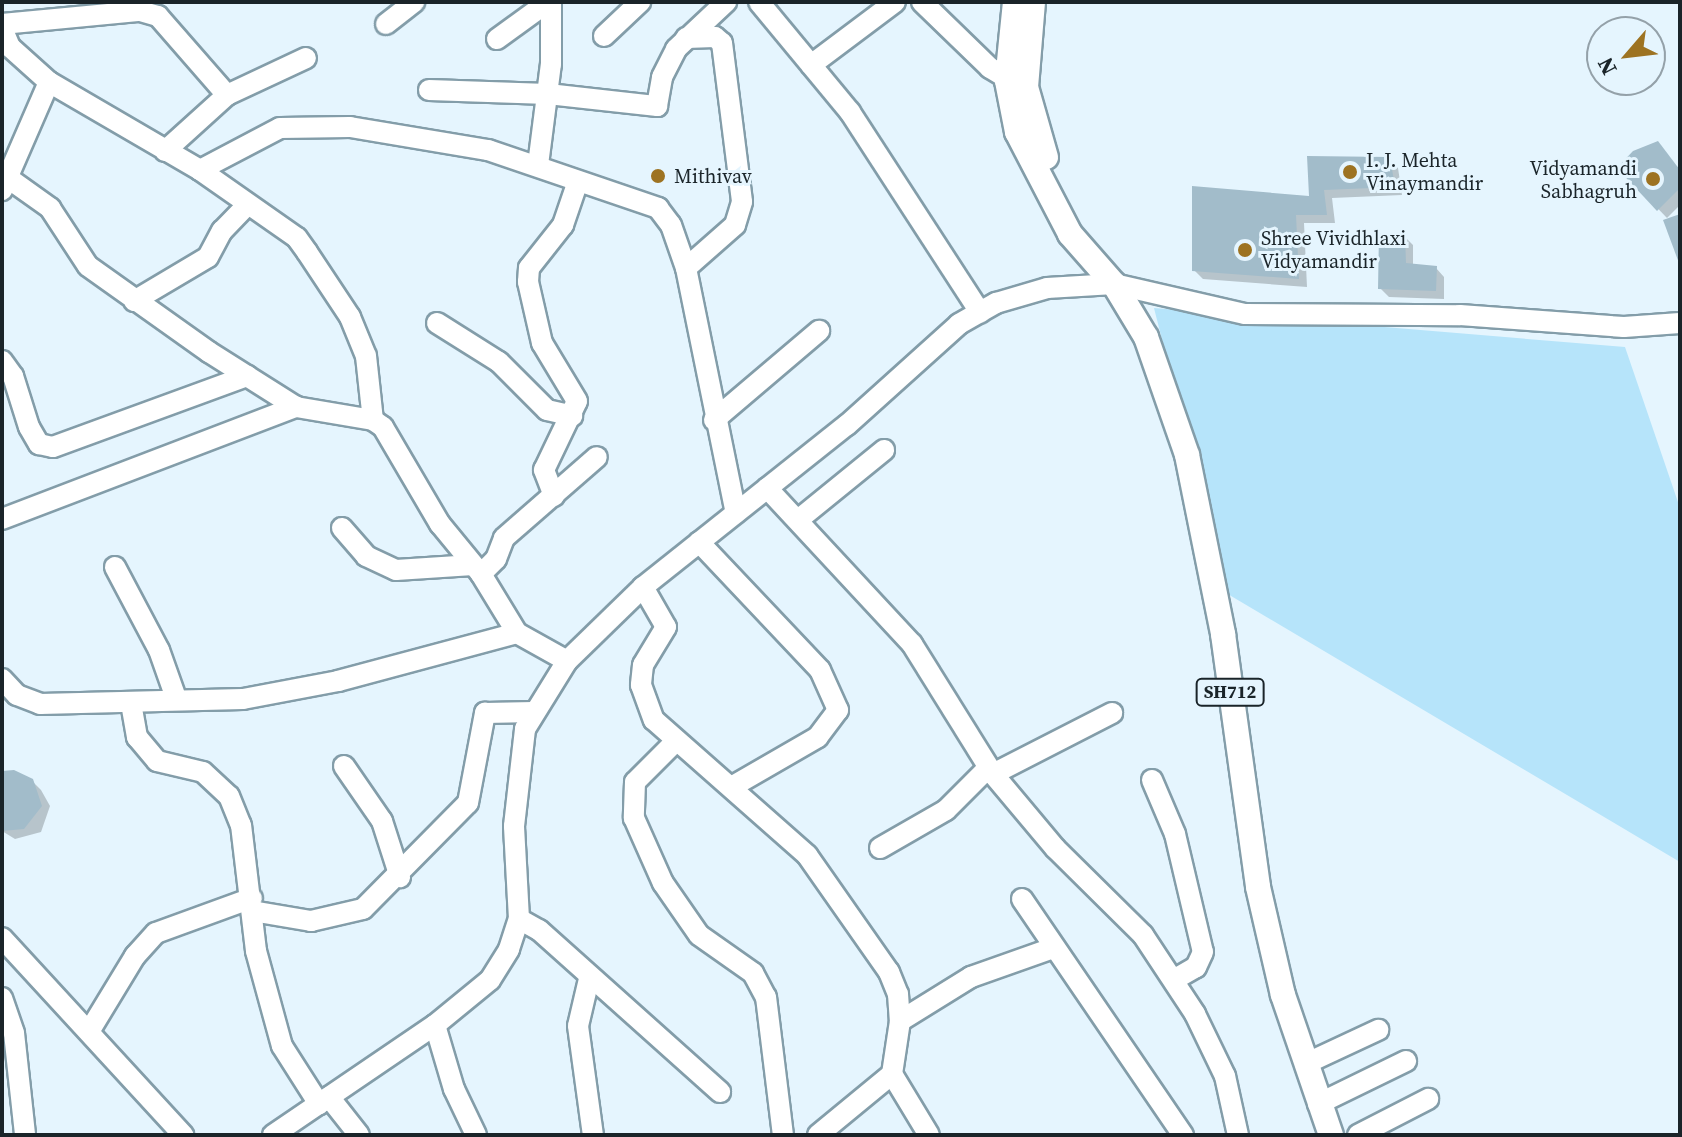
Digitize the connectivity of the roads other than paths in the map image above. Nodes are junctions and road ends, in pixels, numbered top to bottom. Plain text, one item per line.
1 (414, 2) edge
2 (549, 2) edge
3 (640, 2) edge
4 (726, 2) edge
5 (759, 2) edge
6 (895, 2) edge
7 (922, 2) edge
8 (1015, 2) edge
9 (1033, 2) edge
10 (386, 24) dead end
11 (2, 26) edge
12 (604, 36) dead end
13 (686, 38) junction
14 (497, 39) dead end
15 (306, 58) dead end
16 (811, 65) junction
17 (49, 82) junction
18 (1016, 84) junction
19 (429, 90) dead end
20 (548, 94) junction
21 (227, 95) junction
22 (165, 151) junction
23 (538, 165) junction
24 (200, 170) junction
25 (578, 181) junction
26 (5, 184) edge
27 (247, 205) junction
28 (686, 268) junction
29 (1114, 284) junction
30 (134, 301) junction
31 (980, 312) junction
32 (437, 323) dead end
33 (1680, 323) edge
34 (819, 331) dead end
35 (2, 361) edge
36 (247, 376) junction
37 (296, 407) junction
38 (572, 416) junction
39 (373, 420) junction
40 (714, 420) junction
41 (884, 450) dead end
42 (597, 457) dead end
43 (767, 488) junction
44 (554, 496) junction
45 (736, 513) junction
46 (2, 519) edge
47 (798, 520) junction
48 (342, 528) dead end
49 (699, 542) junction
50 (115, 567) dead end
51 (477, 570) junction
52 (643, 587) junction
53 (517, 633) junction
54 (567, 661) junction
55 (2, 679) edge
56 (176, 698) junction
57 (131, 703) junction
58 (534, 712) junction
59 (1112, 713) dead end
60 (676, 741) junction
61 (344, 766) dead end
62 (990, 771) junction
63 (1152, 780) dead end
64 (733, 786) junction
65 (880, 848) dead end
66 (400, 877) junction
67 (1022, 899) dead end
68 (252, 904) junction
69 (519, 919) junction
70 (2, 938) edge
71 (1053, 948) junction
72 (589, 979) junction
73 (1175, 979) junction
74 (2, 998) edge
75 (900, 1021) junction
76 (435, 1025) junction
77 (90, 1030) junction
78 (1378, 1030) dead end
79 (1406, 1061) dead end
80 (1305, 1064) junction
81 (892, 1074) junction
82 (720, 1092) dead end
83 (1428, 1099) dead end
84 (324, 1101) junction
85 (1318, 1104) junction
86 (25, 1135) edge
87 (183, 1135) edge
88 (273, 1135) edge
89 (359, 1135) edge
90 (476, 1135) edge
91 (593, 1135) edge
92 (783, 1135) edge
93 (818, 1135) edge
94 (929, 1135) edge
95 (1183, 1135) edge
96 (1238, 1135) edge
97 (1331, 1135) edge
98 (1358, 1135) edge

1 - 10 street
2 - 14 street
2 - 20 street
3 - 12 street
4 - 13 street
5 - 16 street
6 - 16 street
7 - 18 street
8 - 18 main road, SH712
9 - 18 main road, SH712
11 - 17 street
11 - 21 street
13 - 20 street
13 - 28 street
15 - 21 street
16 - 31 street
17 - 22 street
17 - 26 street
18 - 29 main road, SH712
19 - 20 street
20 - 23 street
21 - 22 street
22 - 24 street
23 - 24 street
23 - 25 street
24 - 27 street
25 - 28 street
25 - 38 street
26 - 30 street
27 - 30 street
27 - 39 street
28 - 40 street
29 - 31 street
29 - 33 street
29 - 80 main road, SH712
30 - 36 street
31 - 43 street
32 - 38 street
34 - 40 street
35 - 36 street
36 - 37 street
37 - 39 street
37 - 46 street
38 - 44 street
39 - 51 street
40 - 45 street
41 - 47 street
42 - 44 street
43 - 45 street
43 - 47 street
44 - 51 street
45 - 49 street
47 - 62 street
48 - 51 street
49 - 52 street
49 - 64 street
50 - 56 street
51 - 53 street
52 - 54 street
52 - 60 street
53 - 54 street
53 - 56 street
54 - 58 street
55 - 57 street
56 - 57 street
57 - 68 street
58 - 66 street
58 - 69 street
59 - 62 street
60 - 64 street
60 - 92 street
61 - 66 street
62 - 65 street
62 - 73 street
63 - 73 street
64 - 75 street
66 - 68 street
67 - 71 street
68 - 77 street
68 - 84 street
69 - 72 street
69 - 76 street
70 - 77 street
71 - 75 street
71 - 95 street
72 - 82 street
72 - 91 street
73 - 96 street
74 - 86 street
75 - 81 street
76 - 84 street
76 - 90 street
77 - 87 street
78 - 80 street
79 - 85 street
80 - 85 main road, SH712
81 - 93 street
81 - 94 street
83 - 98 street
84 - 88 street
84 - 89 street
85 - 97 main road, SH712

